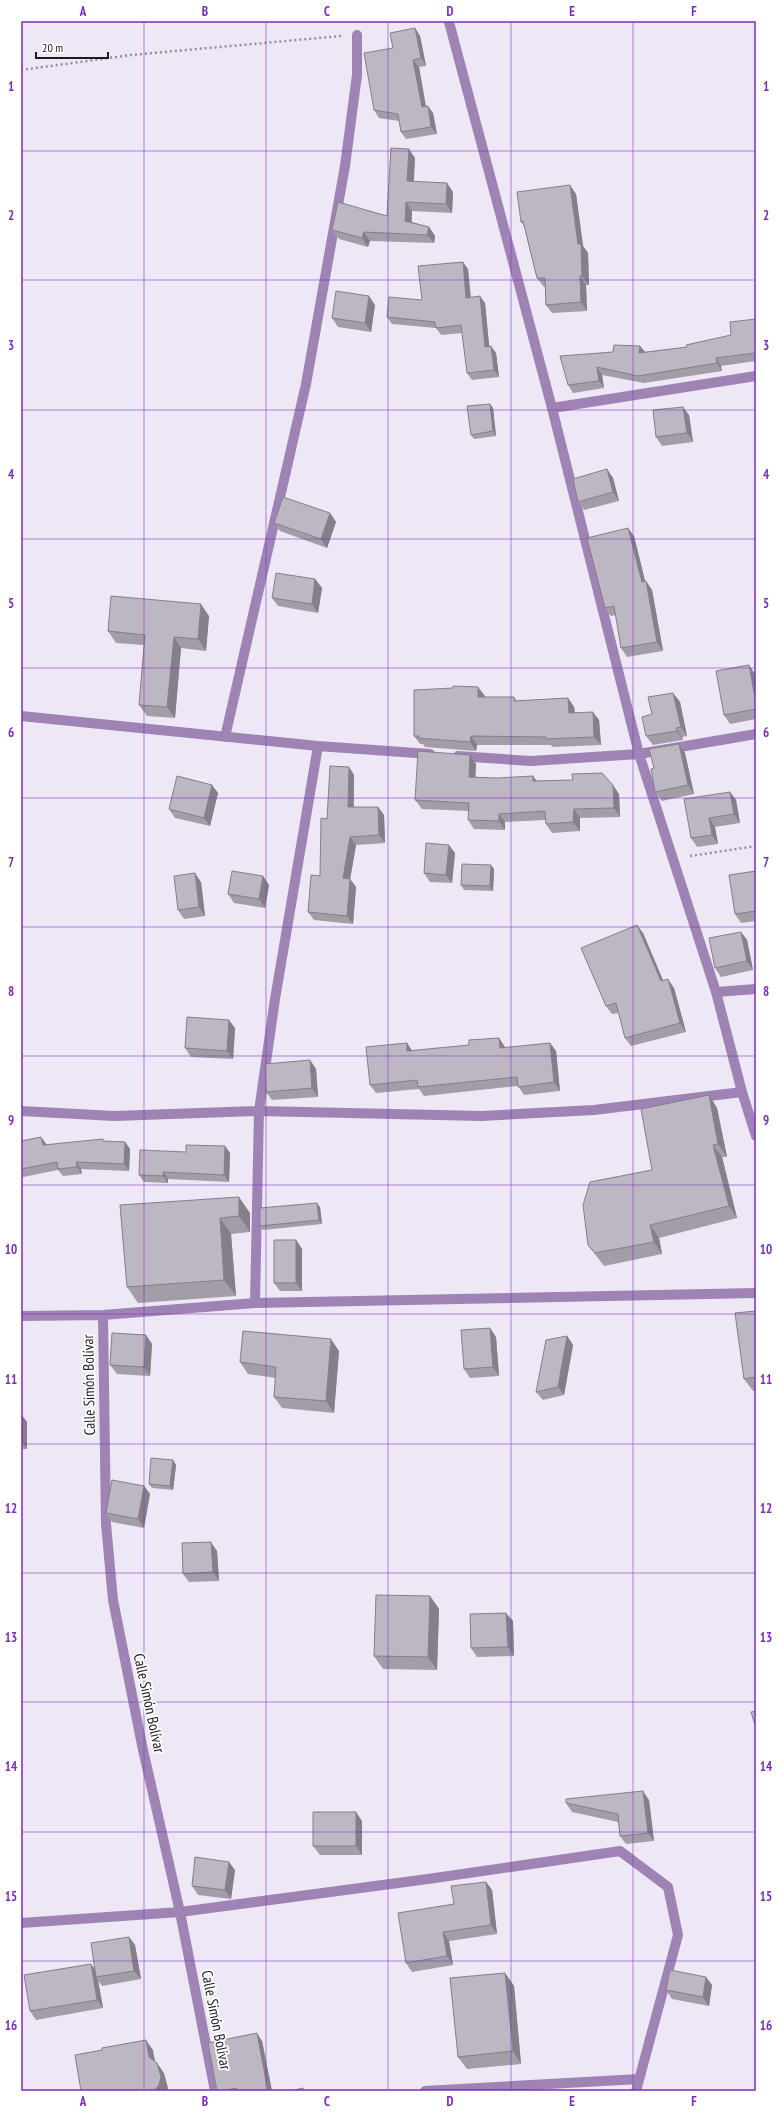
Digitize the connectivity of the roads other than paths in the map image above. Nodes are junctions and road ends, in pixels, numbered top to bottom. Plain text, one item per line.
1 (449, 22) edge
2 (357, 35) road end
3 (756, 376) edge
4 (552, 408) junction
5 (21, 716) edge
6 (756, 734) edge
7 (225, 737) junction
8 (318, 746) junction
9 (639, 754) junction
10 (756, 989) edge
11 (716, 992) junction
12 (742, 1092) junction
13 (21, 1111) edge
14 (259, 1111) junction
15 (756, 1136) edge
16 (756, 1293) edge
17 (255, 1303) junction
18 (103, 1315) junction
19 (21, 1316) edge
20 (180, 1912) junction
21 (21, 1923) edge
22 (640, 2079) junction
23 (215, 2091) edge
24 (424, 2091) edge
25 (636, 2091) edge

1 - 4 street
2 - 7 street
3 - 4 street
4 - 9 street
5 - 7 street
6 - 9 street
7 - 8 street
8 - 9 street
8 - 14 street
9 - 11 street
10 - 11 street
11 - 12 street
12 - 14 street
12 - 15 street
13 - 14 street
14 - 17 street
16 - 17 street
17 - 18 street
18 - 19 street
18 - 20 street, Calle Simón Bolívar
20 - 21 street
20 - 22 street
20 - 23 street, Calle Simón Bolívar
22 - 24 street
22 - 25 street

